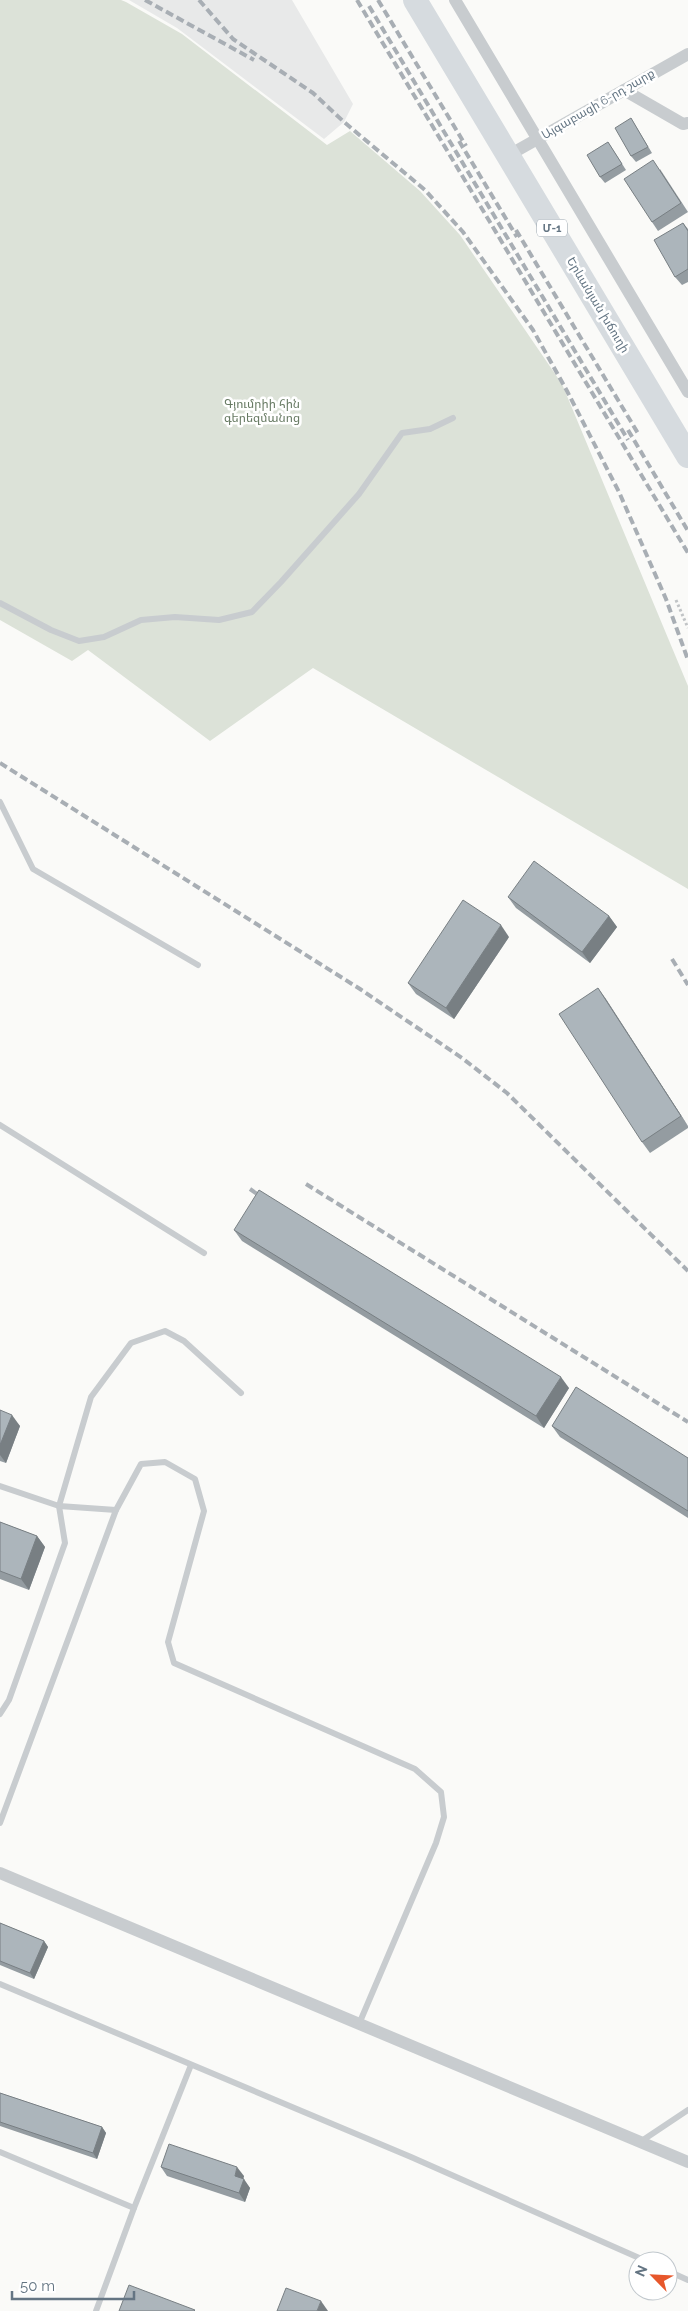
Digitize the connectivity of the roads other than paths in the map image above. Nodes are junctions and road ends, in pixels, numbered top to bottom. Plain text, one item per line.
1 (415, 0) edge
2 (455, 0) edge
3 (688, 54) edge
4 (624, 90) junction
5 (688, 124) edge
6 (538, 138) junction
7 (509, 155) junction
8 (688, 392) edge
9 (454, 418) dead end
10 (688, 456) edge
11 (0, 603) edge
12 (0, 802) edge
13 (198, 965) dead end
14 (0, 1125) edge
15 (204, 1252) dead end
16 (241, 1393) dead end
17 (0, 1486) edge
18 (59, 1506) junction
19 (116, 1510) junction
20 (0, 1714) edge
21 (0, 1823) edge
22 (0, 1873) edge
23 (0, 1984) edge
24 (359, 2024) junction
25 (191, 2065) junction
26 (688, 2110) edge
27 (639, 2142) junction
28 (0, 2152) edge
29 (688, 2162) edge
30 (134, 2208) junction
31 (628, 2253) edge
32 (96, 2311) edge

1 - 7 highway, Երևանյան խճուղի / Մ-1
2 - 6 street
3 - 4 street, Այգաբացի 6-րդ շարք
4 - 5 street
4 - 6 street, Այգաբացի 6-րդ շարք
6 - 7 street, Այգաբացի 6-րդ շարք
6 - 8 street
7 - 10 highway, Երևանյան խճուղի / Մ-1
9 - 11 lane
12 - 13 lane
14 - 15 lane
16 - 18 lane
17 - 18 lane
18 - 19 lane
18 - 20 lane
19 - 21 lane
19 - 24 lane
22 - 24 street
23 - 25 lane
24 - 27 street
25 - 30 lane
25 - 31 lane
26 - 27 lane
27 - 29 street
28 - 30 lane
30 - 32 lane

